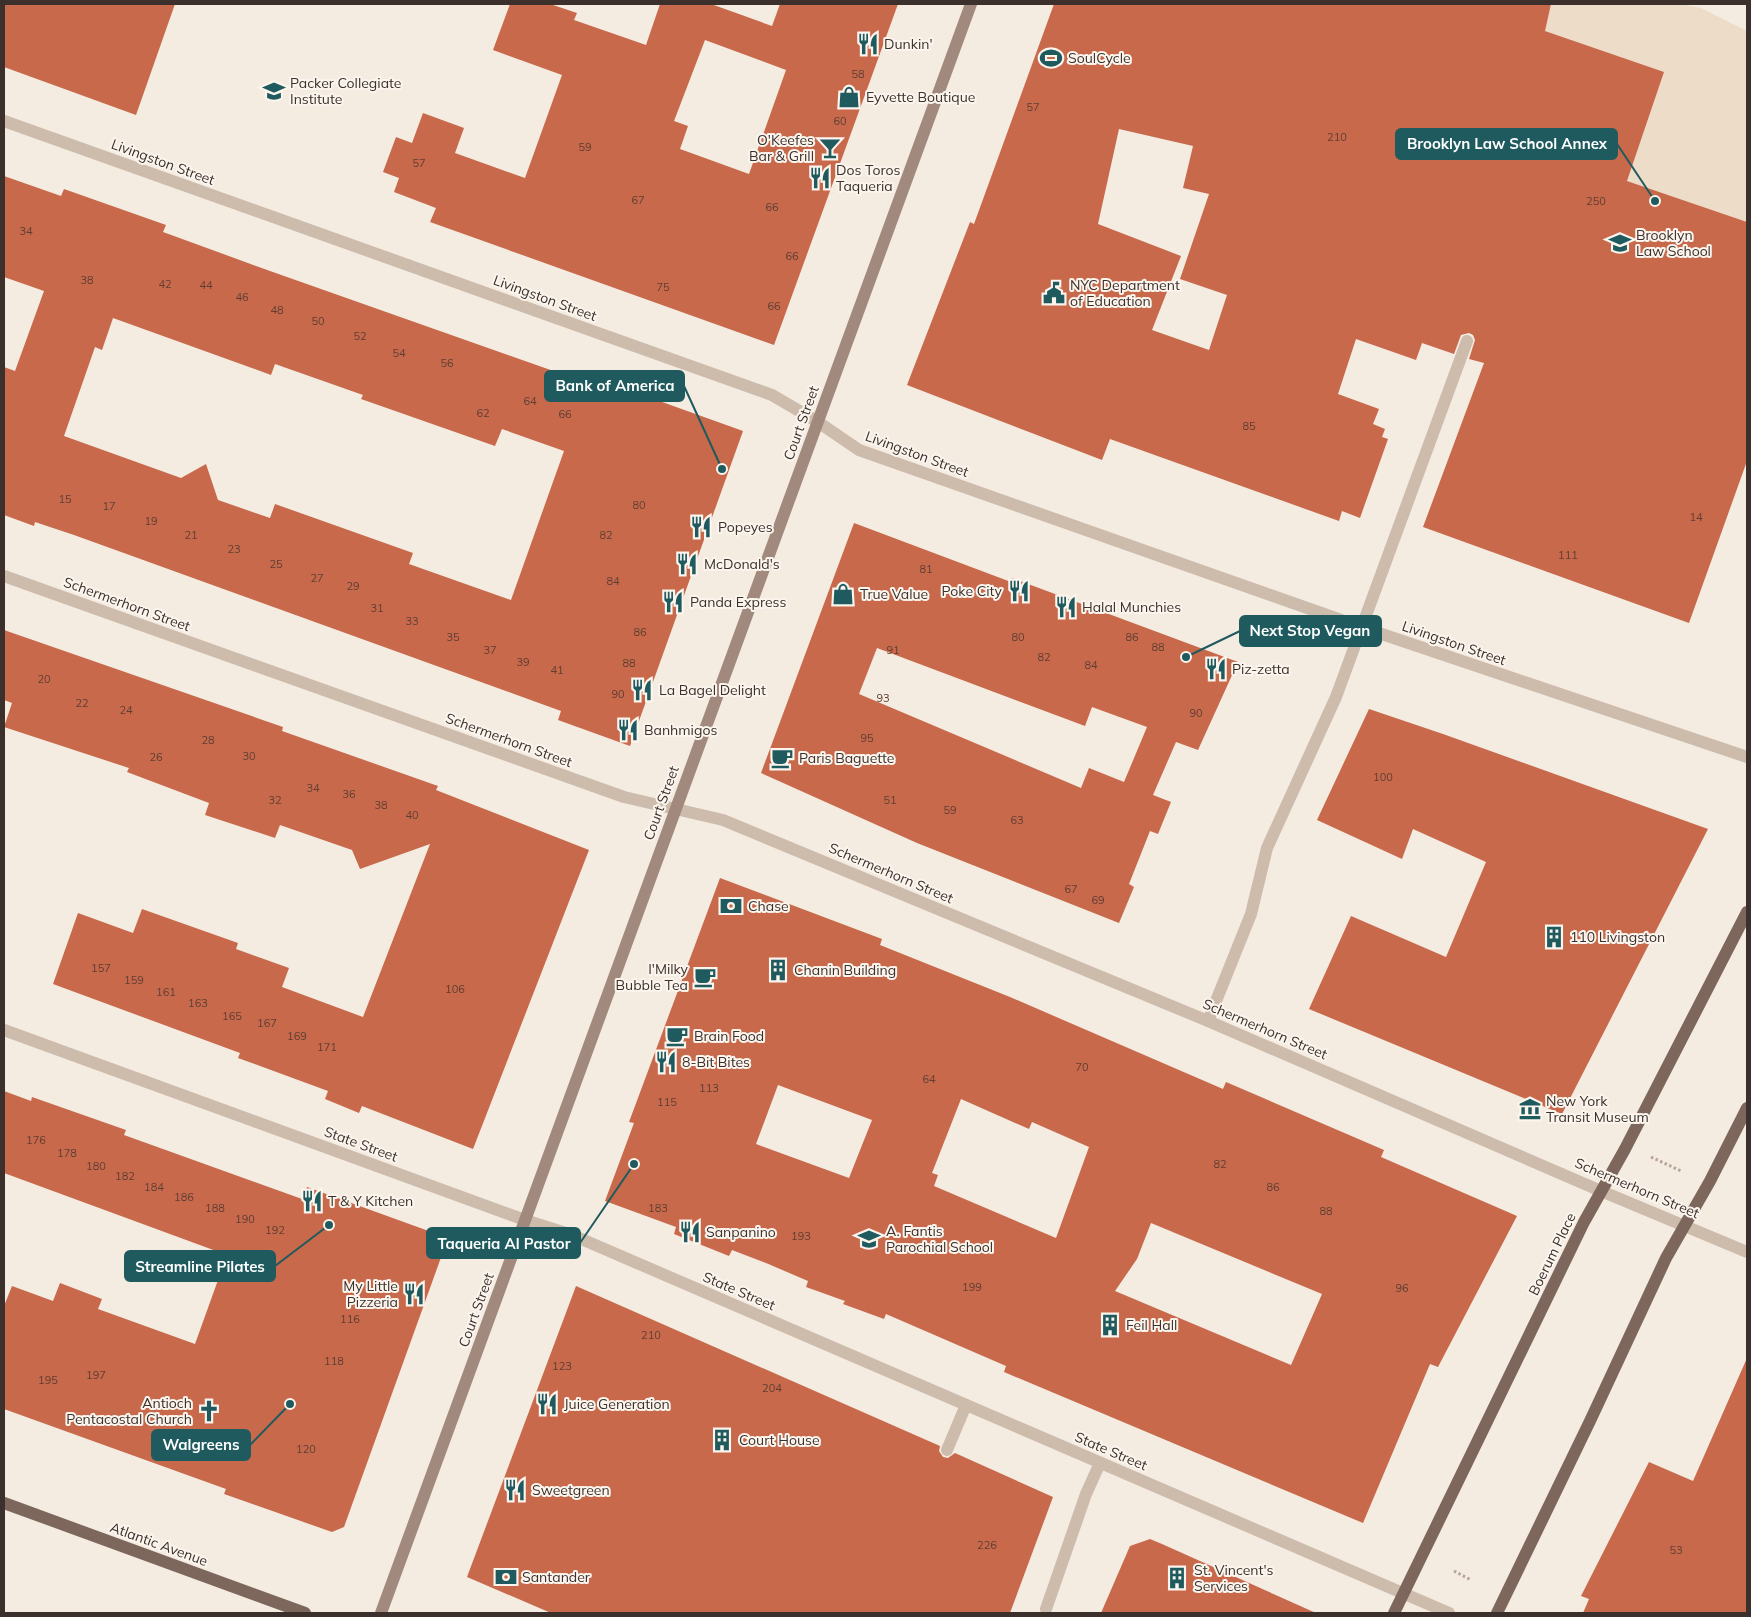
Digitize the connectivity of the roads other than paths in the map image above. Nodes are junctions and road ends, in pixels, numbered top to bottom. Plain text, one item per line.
1 (971, 4) edge
2 (4, 121) edge
3 (1467, 341) dead end
4 (818, 422) junction
5 (4, 576) edge
6 (1361, 627) junction
7 (1747, 757) edge
8 (675, 810) junction
9 (1747, 912) edge
10 (1208, 1021) junction
11 (4, 1030) edge
12 (1747, 1108) edge
13 (1601, 1191) junction
14 (524, 1220) junction
15 (1685, 1225) junction
16 (1747, 1252) edge
17 (966, 1405) junction
18 (947, 1450) dead end
19 (1100, 1463) junction
20 (4, 1504) edge
21 (1404, 1594) junction
22 (1046, 1609) dead end
23 (304, 1613) edge
24 (381, 1613) edge
25 (1394, 1613) edge
26 (1449, 1613) edge
27 (1497, 1613) edge

1 - 4 main road, Court Street
2 - 4 street, Livingston Street
3 - 6 street
4 - 6 street, Livingston Street
4 - 8 main road, Court Street
5 - 8 street, Schermerhorn Street
6 - 7 street, Livingston Street
6 - 10 street
8 - 10 street, Schermerhorn Street
8 - 14 main road, Court Street
9 - 13 main road, Boerum Place
10 - 13 street, Schermerhorn Street
11 - 14 street, State Street
12 - 15 main road
13 - 15 street, Schermerhorn Street
13 - 21 main road, Boerum Place
14 - 17 street, State Street
14 - 24 main road, Court Street
15 - 16 street, Schermerhorn Street
15 - 27 main road
17 - 18 street
17 - 19 street, State Street
19 - 21 street, State Street
19 - 22 street
20 - 23 main road, Atlantic Avenue
21 - 25 main road, Boerum Place
21 - 26 street, State Street

